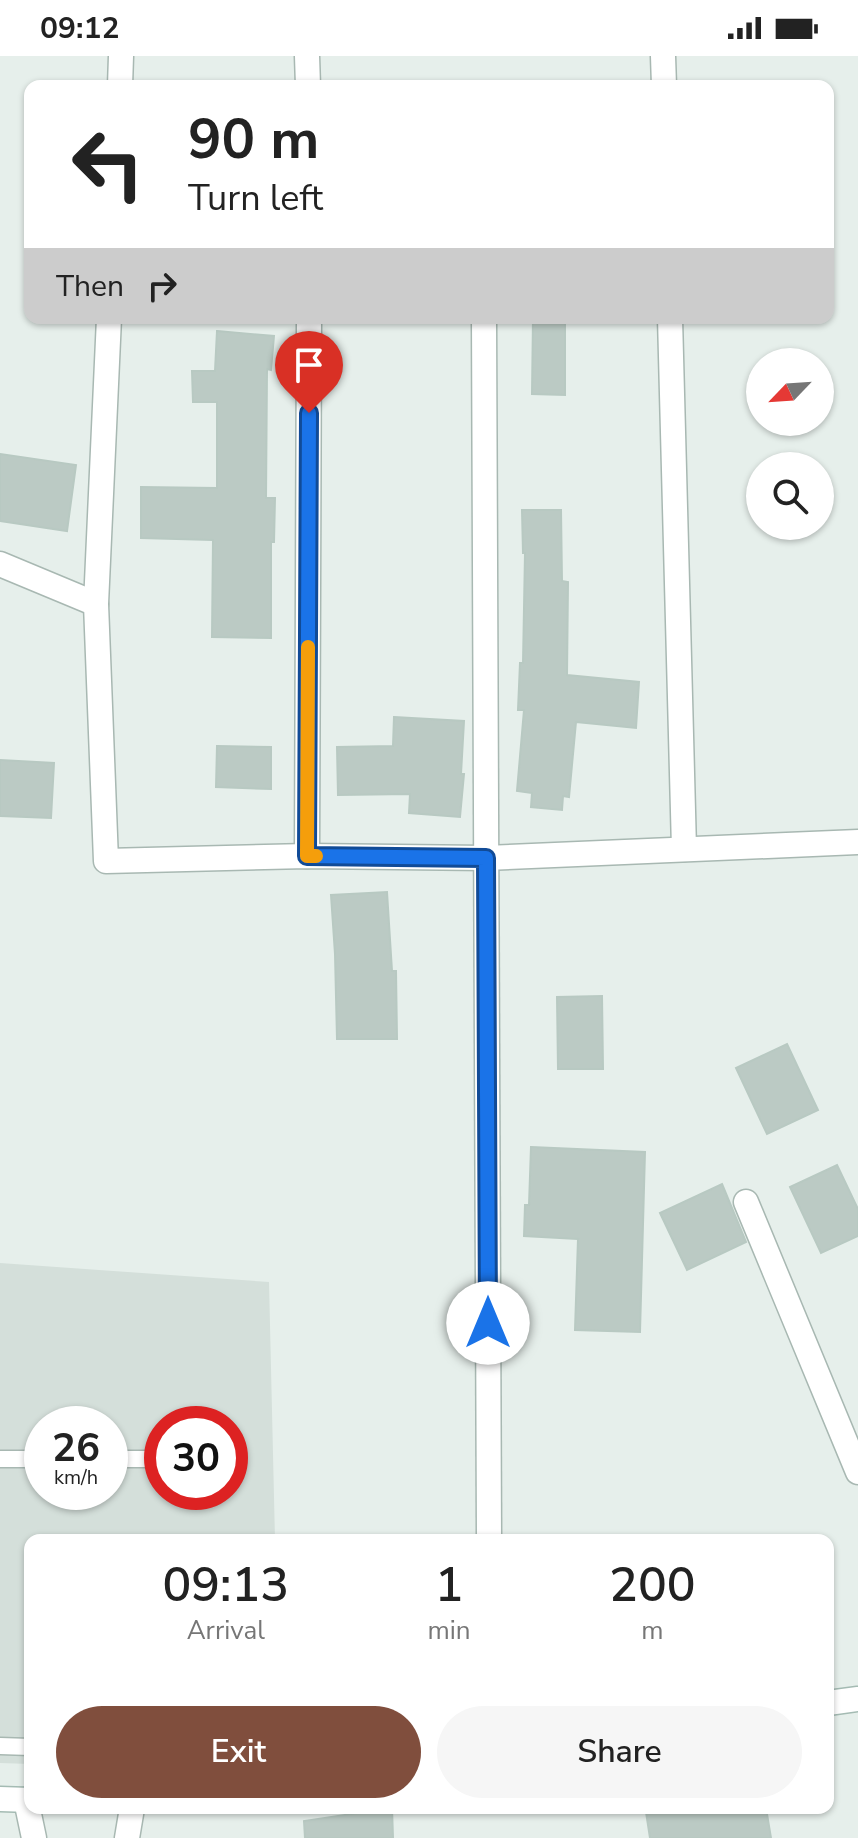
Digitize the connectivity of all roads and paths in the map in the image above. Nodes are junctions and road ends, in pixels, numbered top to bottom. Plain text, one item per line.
1 (121, 56) edge
2 (307, 56) edge
3 (663, 56) edge
4 (120, 80) edge
5 (308, 80) edge
6 (664, 80) edge
7 (109, 324) edge
8 (309, 324) edge
9 (484, 324) edge
10 (670, 324) edge
11 (0, 564) edge
12 (96, 604) junction
13 (858, 842) edge
14 (684, 849) junction
15 (307, 856) junction
16 (486, 858) junction
17 (746, 1202) dead end
18 (0, 1459) edge
19 (24, 1459) edge
20 (858, 1472) edge
21 (489, 1534) edge
22 (858, 1699) edge
23 (834, 1702) edge
24 (0, 1746) edge
25 (24, 1747) edge
26 (0, 1799) edge
27 (24, 1800) edge
28 (30, 1814) edge
29 (131, 1814) edge
30 (34, 1838) edge
31 (127, 1838) edge

1 - 4 street
2 - 5 street
3 - 6 street
7 - 12 street
8 - 15 street
9 - 16 street
10 - 14 street
11 - 12 street
12 - 15 street
13 - 14 street
14 - 16 street
15 - 16 street
16 - 21 street
17 - 20 street
18 - 19 lane
22 - 23 street
24 - 25 lane
26 - 27 street
28 - 30 street
29 - 31 street

